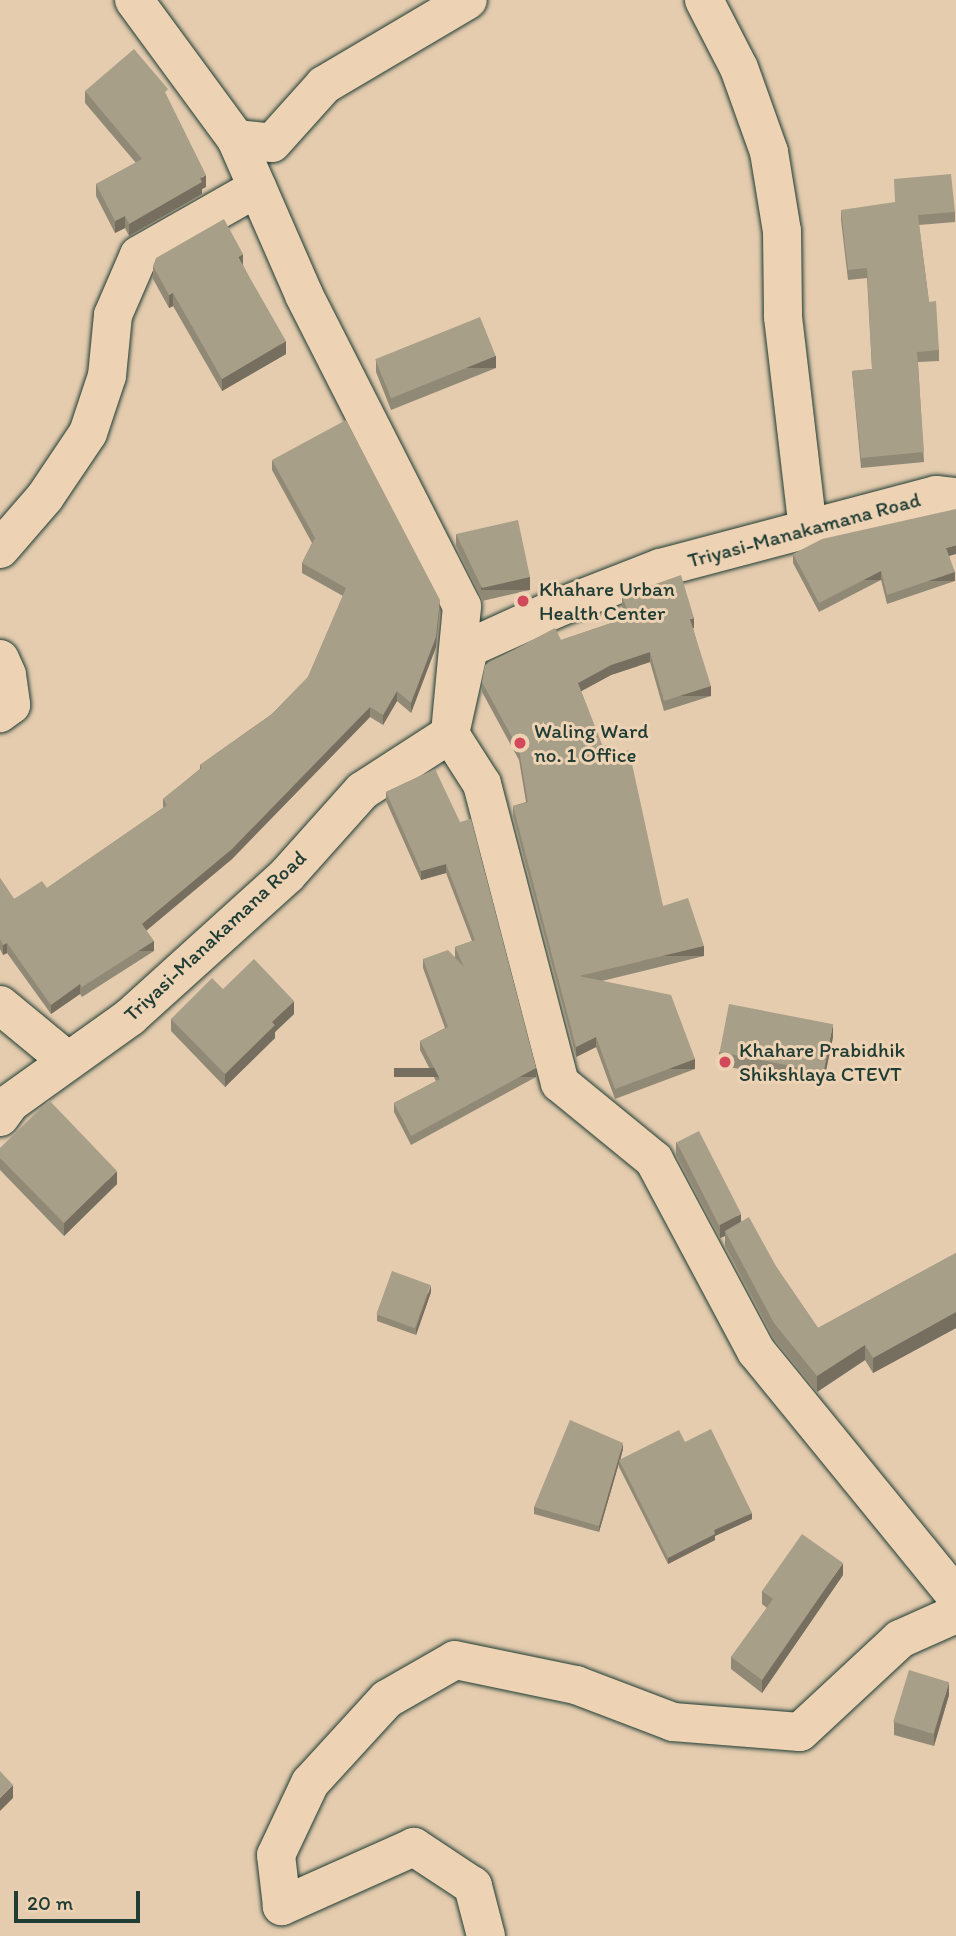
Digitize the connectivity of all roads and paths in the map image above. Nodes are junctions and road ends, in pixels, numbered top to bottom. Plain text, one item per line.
1 (134, 0) edge
2 (468, 0) edge
3 (704, 0) edge
4 (236, 139) junction
5 (257, 188) junction
6 (956, 497) edge
7 (808, 530) junction
8 (0, 550) edge
9 (0, 659) edge
10 (0, 713) edge
11 (450, 734) junction
12 (0, 1005) edge
13 (68, 1061) junction
14 (0, 1117) edge
15 (956, 1596) edge
16 (956, 1614) edge
17 (486, 1936) edge

1 - 4 street
2 - 4 street
3 - 7 street
4 - 5 street
5 - 8 street
5 - 11 street
6 - 7 street, Triyasi-Manakamana Road
7 - 11 street, Triyasi-Manakamana Road
9 - 10 street
11 - 13 street, Triyasi-Manakamana Road
11 - 15 street
12 - 13 street
13 - 14 street, Triyasi-Manakamana Road
16 - 17 street

